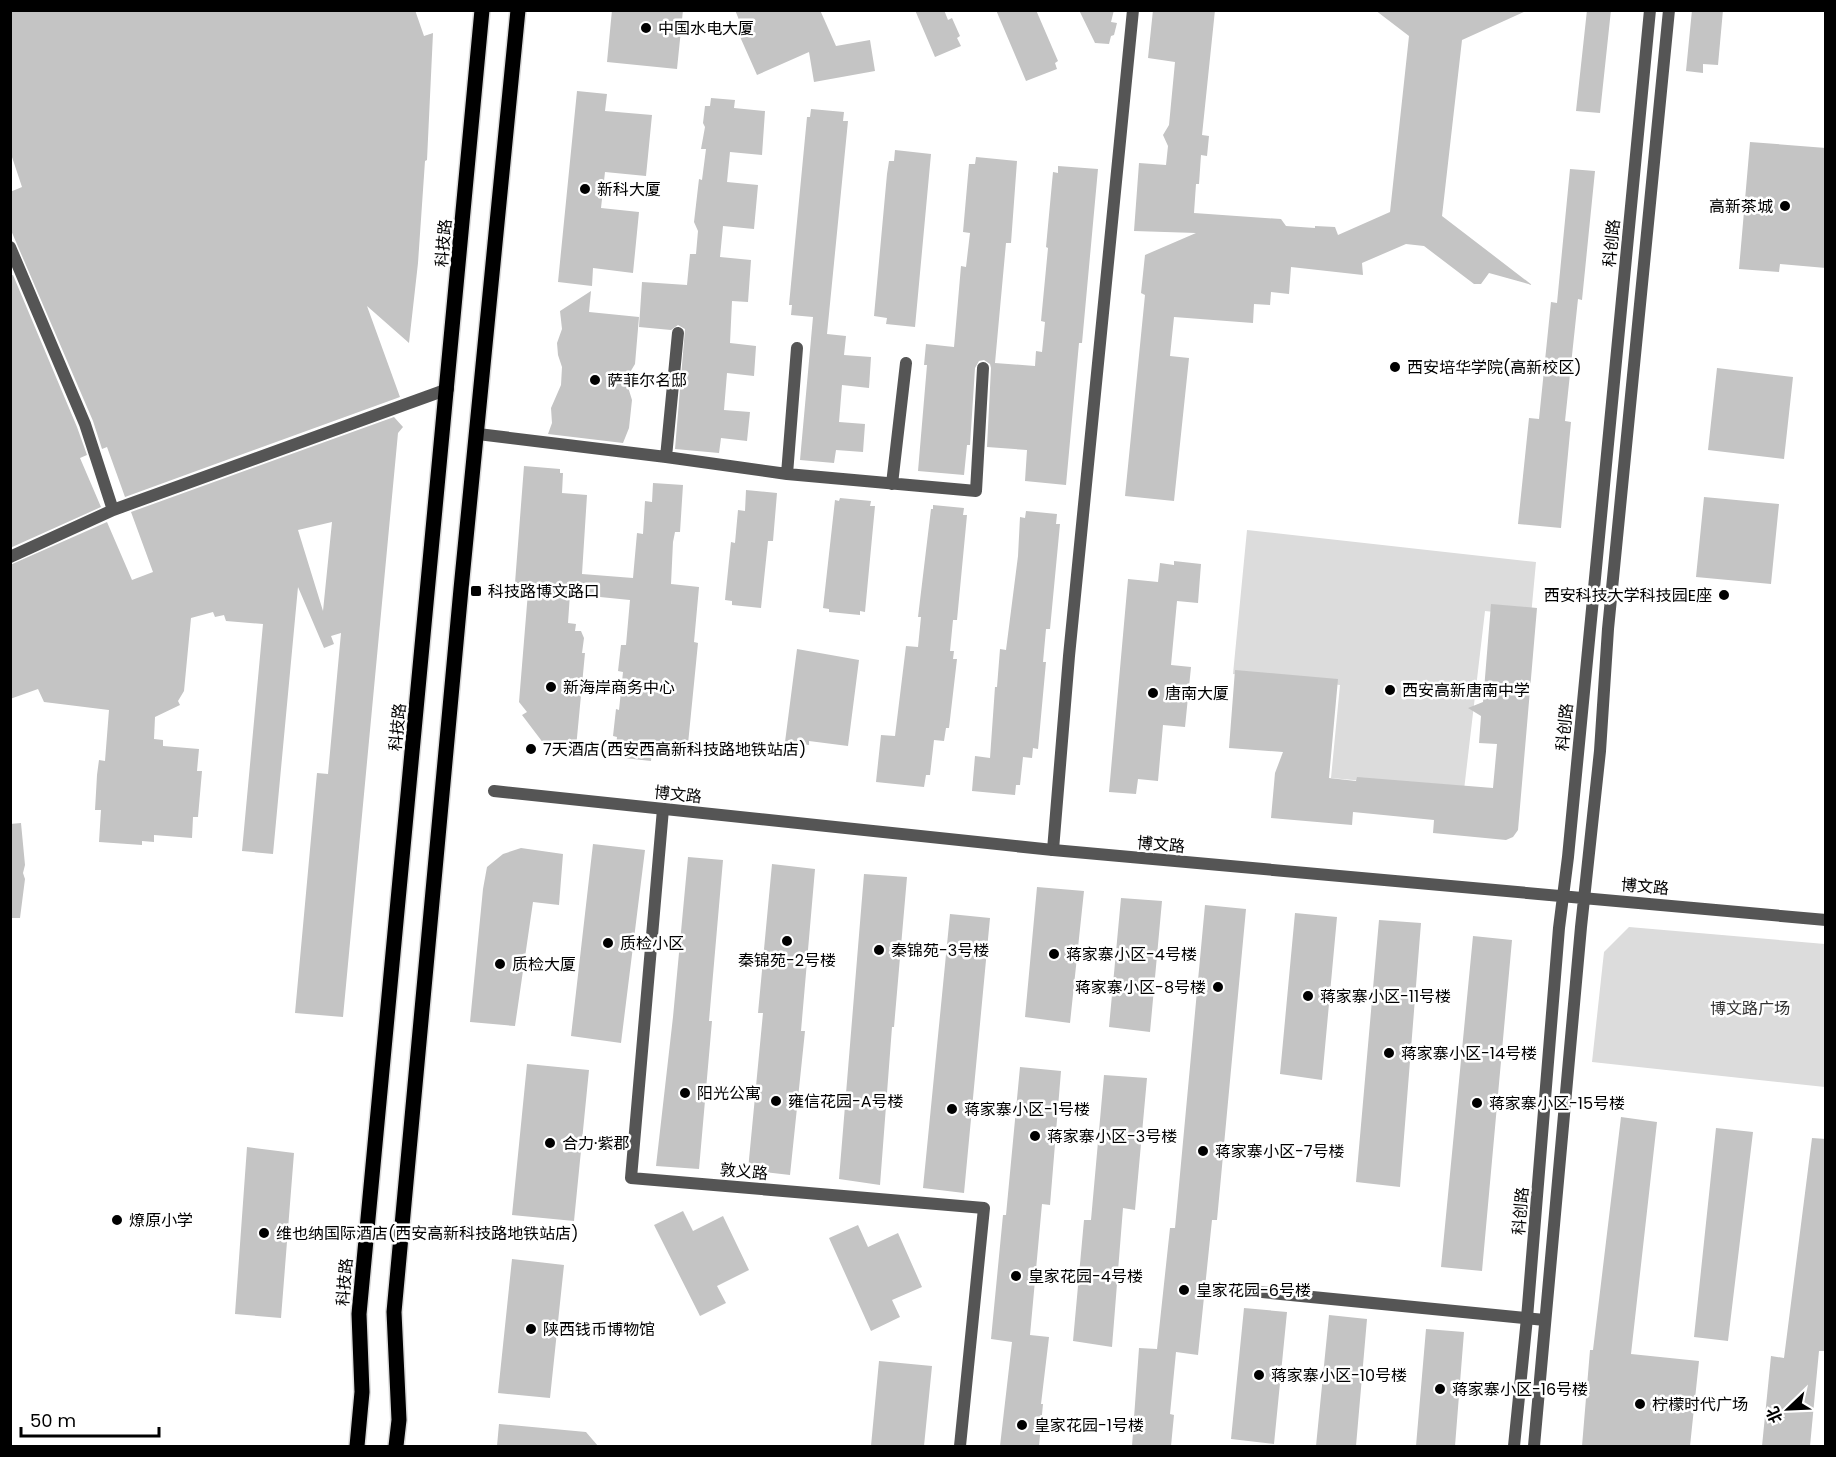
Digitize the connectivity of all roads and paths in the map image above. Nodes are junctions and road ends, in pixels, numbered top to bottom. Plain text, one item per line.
1 (482, 10) edge
2 (518, 10) edge
3 (1132, 10) edge
4 (1650, 10) edge
5 (1669, 10) edge
6 (10, 247) edge
7 (678, 333) dead end
8 (797, 348) dead end
9 (906, 363) dead end
10 (983, 368) dead end
11 (448, 388) junction
12 (478, 434) junction
13 (666, 457) junction
14 (788, 474) junction
15 (892, 484) junction
16 (112, 510) junction
17 (10, 557) edge
18 (494, 791) dead end
19 (663, 809) junction
20 (1053, 850) junction
21 (1563, 897) junction
22 (1585, 898) junction
23 (1826, 920) edge
24 (1231, 1289) dead end
25 (1527, 1318) junction
26 (1545, 1320) junction
27 (357, 1446) edge
28 (396, 1446) edge
29 (960, 1446) edge
30 (1514, 1446) edge
31 (1534, 1446) edge

1 - 11 main road, 科技路
2 - 12 main road
3 - 20 street
4 - 21 street, 科创路
5 - 22 street
6 - 16 street
7 - 13 street
8 - 14 street
9 - 15 street
10 - 15 street
11 - 16 street
11 - 27 main road, 科技路
12 - 13 street
12 - 28 main road
13 - 14 street
14 - 15 street
16 - 17 street
18 - 19 street, 博文路
19 - 20 street, 博文路
19 - 29 street, 敦义路
20 - 21 street, 博文路
21 - 22 street, 博文路
21 - 25 street, 科创路
22 - 23 street, 博文路
22 - 26 street
24 - 25 street
25 - 26 street
25 - 30 street, 科创路
26 - 31 street

